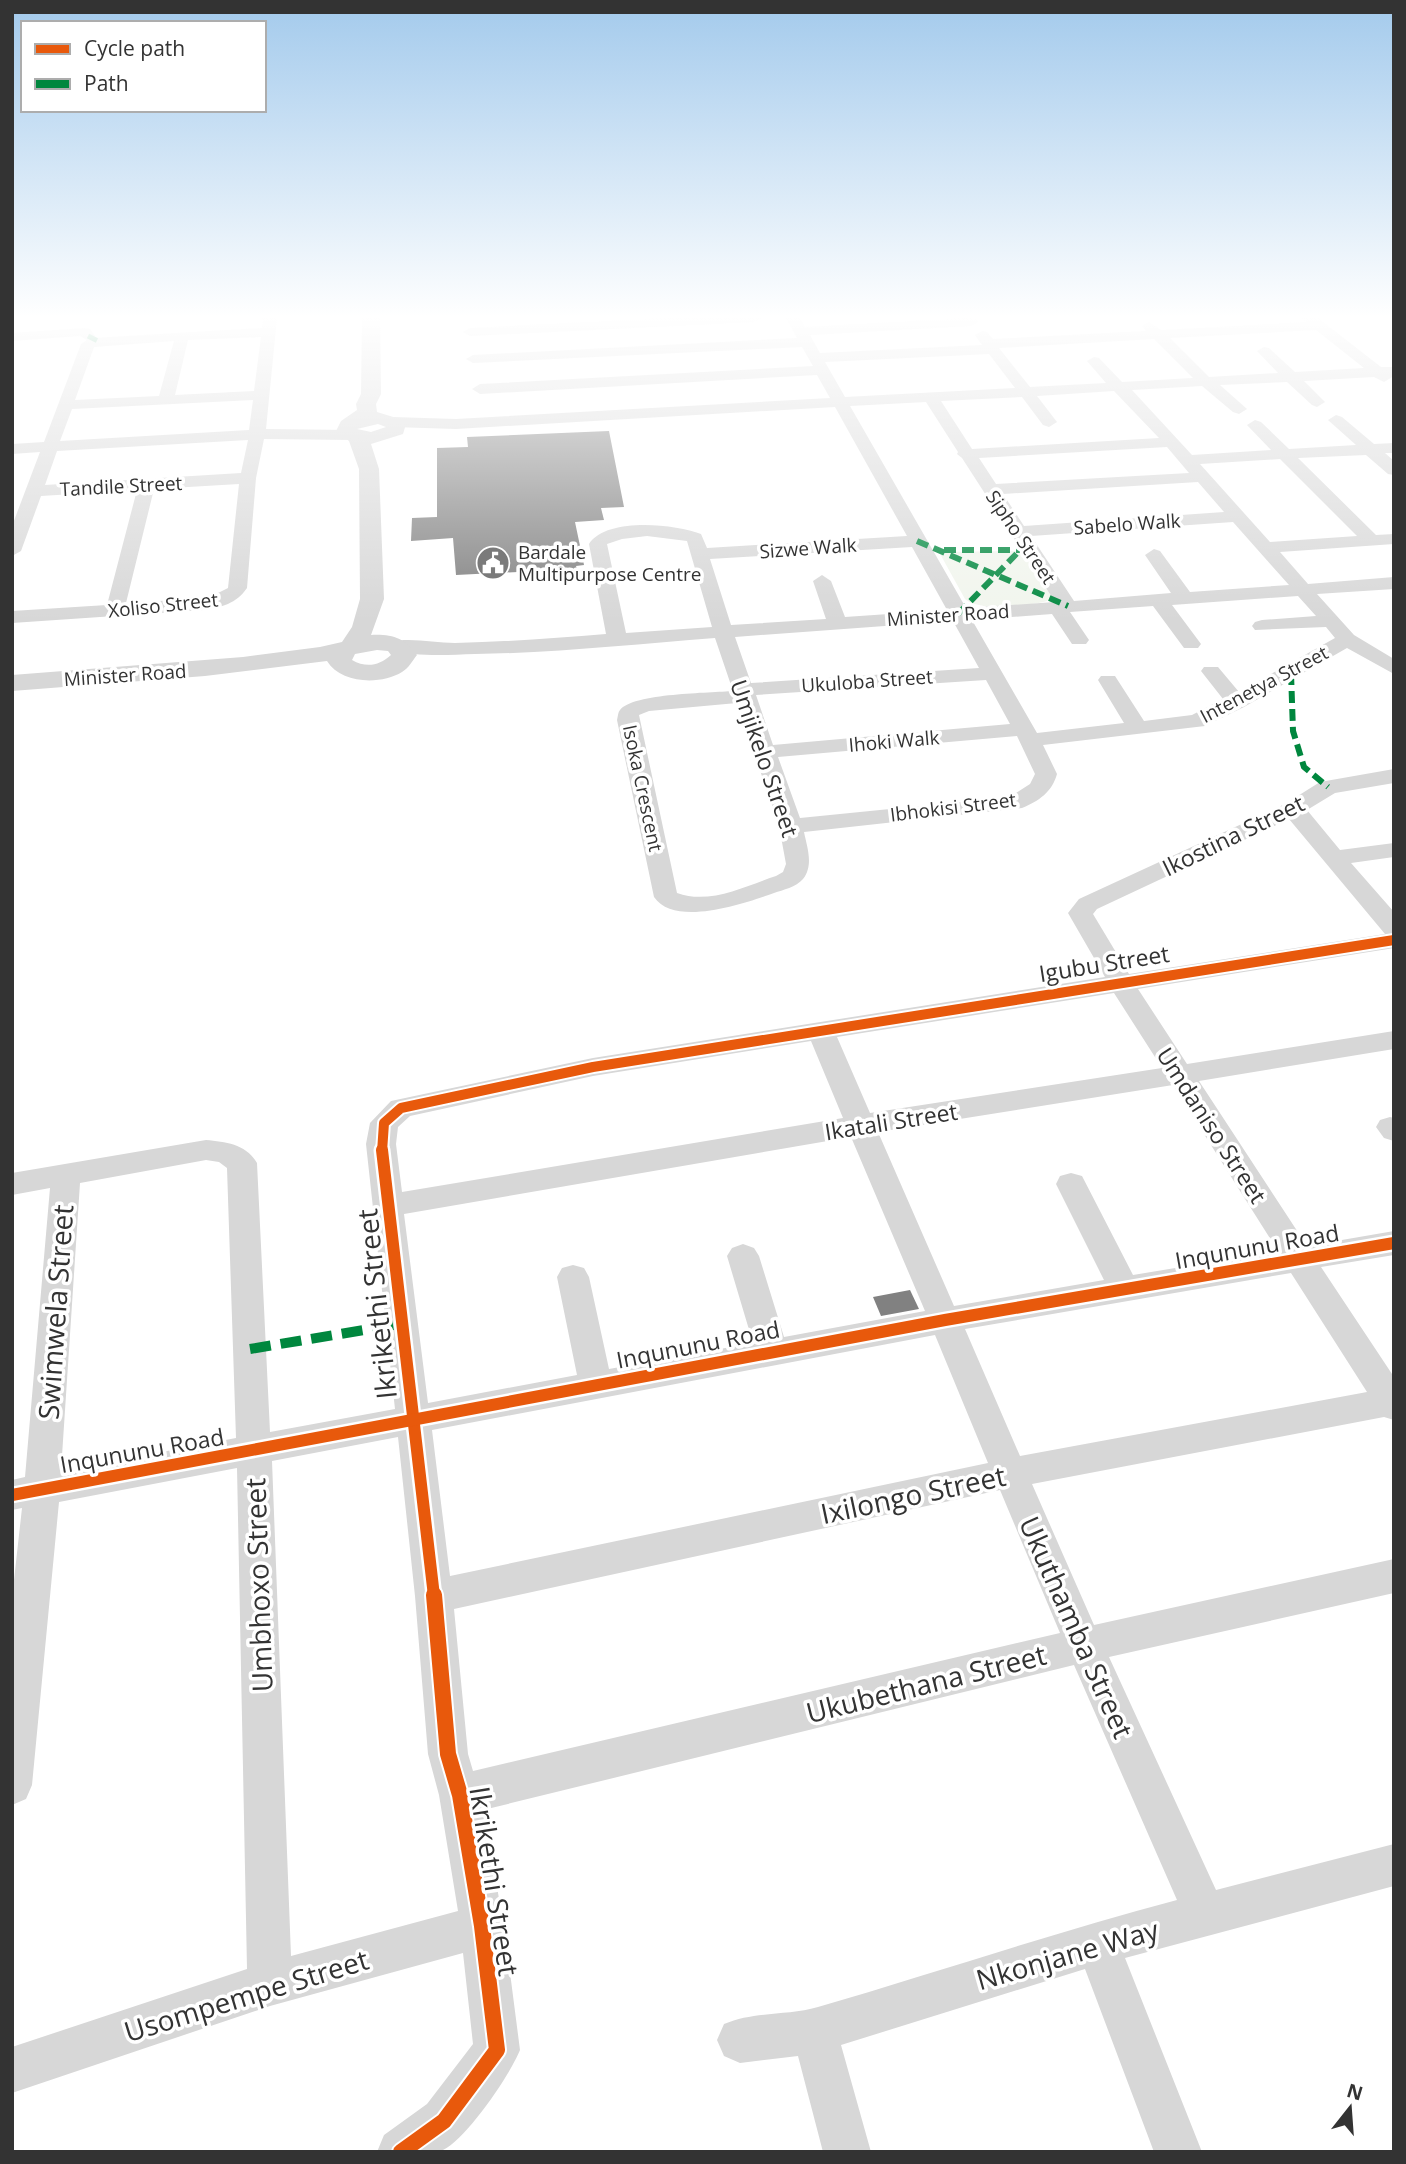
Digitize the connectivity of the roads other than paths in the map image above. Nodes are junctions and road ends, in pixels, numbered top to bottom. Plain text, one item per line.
1 (62, 419) edge
2 (259, 419) edge
3 (361, 419) edge
4 (385, 419) edge
5 (463, 419) edge
6 (851, 419) edge
7 (944, 419) edge
8 (1047, 419) edge
9 (1150, 419) edge
10 (1336, 420) dead end
11 (1049, 422) dead end
12 (1255, 425) dead end
13 (389, 427) junction
14 (354, 429) junction
15 (257, 434) junction
16 (1170, 442) junction
17 (50, 446) junction
18 (1394, 448) edge
19 (12, 449) edge
20 (1369, 449) junction
21 (965, 454) junction
22 (1284, 454) junction
23 (1185, 460) junction
24 (369, 469) junction
25 (1394, 470) edge
26 (1200, 477) junction
27 (248, 478) junction
28 (147, 484) junction
29 (990, 490) junction
30 (35, 491) junction
31 (1236, 516) junction
32 (1018, 532) junction
33 (1394, 539) edge
34 (1371, 540) junction
35 (917, 541) junction
36 (1265, 548) junction
37 (12, 551) edge
38 (700, 554) junction
39 (1154, 555) dead end
40 (822, 581) dead end
41 (1394, 583) edge
42 (1301, 590) junction
43 (1184, 598) junction
44 (372, 599) junction
45 (1159, 601) junction
46 (1062, 606) junction
47 (115, 610) junction
48 (958, 614) junction
49 (12, 617) edge
50 (1330, 621) junction
51 (837, 623) junction
52 (1262, 626) dead end
53 (723, 632) junction
54 (617, 639) junction
55 (1347, 639) junction
56 (1079, 640) dead end
57 (1191, 644) dead end
58 (395, 652) junction
59 (348, 655) junction
60 (1394, 668) edge
61 (1210, 671) dead end
62 (991, 673) junction
63 (1108, 680) dead end
64 (12, 683) edge
65 (744, 693) junction
66 (1237, 702) junction
67 (1138, 728) junction
68 (1027, 735) junction
69 (765, 752) junction
70 (1394, 776) edge
71 (1293, 810) junction
72 (790, 825) junction
73 (1394, 850) edge
74 (1333, 858) junction
75 (666, 897) joint
76 (1080, 913) joint
77 (1394, 928) edge
78 (1394, 940) edge
79 (1119, 981) junction
80 (820, 1030) junction
81 (1394, 1040) edge
82 (1180, 1075) junction
83 (861, 1125) junction
84 (66, 1174) junction
85 (12, 1184) edge
86 (1071, 1184) dead end
87 (389, 1205) junction
88 (1394, 1243) edge
89 (743, 1256) dead end
90 (1299, 1260) junction
91 (573, 1277) dead end
92 (1125, 1290) junction
93 (945, 1320) junction
94 (772, 1352) junction
95 (596, 1385) junction
96 (1393, 1403) edge
97 (411, 1419) junction
98 (254, 1452) junction
99 (1010, 1473) junction
100 (27, 1492) edge
101 (1394, 1576) edge
102 (434, 1596) junction
103 (1084, 1645) junction
104 (12, 1785) edge
105 (460, 1795) junction
106 (1394, 1865) edge
107 (1205, 1914) junction
108 (482, 1926) junction
109 (1097, 1943) junction
110 (270, 1984) junction
111 (814, 2031) junction
112 (740, 2040) dead end
113 (12, 2070) edge
114 (401, 2152) edge
115 (847, 2152) edge
116 (1178, 2152) edge

1 - 17 street
2 - 15 street, Xoliso Street
3 - 14 street
4 - 13 street
5 - 13 street
6 - 35 street, Ibhokisi Street
7 - 21 street, Sipho Street
8 - 11 street
9 - 16 street, Intenetya Street
10 - 20 street
12 - 22 street
13 - 14 street
13 - 24 street
14 - 15 street
14 - 24 street
15 - 17 street
15 - 27 street, Xoliso Street
16 - 21 street
16 - 23 street, Intenetya Street
17 - 19 street
17 - 30 street
18 - 20 street
20 - 22 street
20 - 25 street
21 - 29 street, Sipho Street
22 - 23 street
22 - 34 street
23 - 26 street, Intenetya Street
24 - 44 street
26 - 29 street
26 - 31 street, Intenetya Street
27 - 28 street, Tandile Street
27 - 47 street, Xoliso Street
28 - 30 street, Tandile Street
28 - 47 street
29 - 32 street, Sipho Street
30 - 37 street
31 - 32 street, Sabelo Walk
31 - 36 street, Intenetya Street
32 - 46 street, Sipho Street
33 - 34 street
34 - 36 street
35 - 38 street, Sizwe Walk
35 - 48 street, Ibhokisi Street
36 - 42 street, Intenetya Street
38 - 53 street, Umjikelo Street
38 - 54 street
39 - 43 street
40 - 51 street
41 - 42 street, Minister Road
42 - 43 street, Minister Road
42 - 50 street, Intenetya Street
43 - 45 street, Minister Road
44 - 58 street
44 - 59 street
45 - 46 street, Minister Road
45 - 57 street
46 - 48 street, Minister Road
46 - 56 street, Sipho Street
47 - 49 street, Xoliso Street
48 - 51 street, Minister Road
48 - 62 street, Ibhokisi Street
50 - 52 street
50 - 55 street, Intenetya Street
51 - 53 street, Minister Road
53 - 54 street, Minister Road
53 - 65 street, Umjikelo Street
54 - 58 street, Minister Road
55 - 60 street
55 - 66 street, Intenetya Street
58 - 59 street, Minister Road
59 - 64 street, Minister Road
61 - 66 street
62 - 65 street, Ukuloba Street
62 - 68 street, Ibhokisi Street
63 - 67 street
65 - 69 street, Umjikelo Street
65 - 75 street, Isoka Crescent
66 - 67 street, Intenetya Street
67 - 68 street, Intenetya Street
68 - 69 street, Ihoki Walk
68 - 72 street, Ibhokisi Street
69 - 72 street, Umjikelo Street
70 - 71 street, Ikostina Street
71 - 74 street
71 - 76 street, Ikostina Street
72 - 75 street, Umjikelo Street
73 - 74 street
74 - 77 street
76 - 79 street, Umdaniso Street
78 - 79 street, Igubu Street
79 - 80 street, Igubu Street
79 - 82 street, Umdaniso Street
80 - 83 street, Ukuthamba Street
80 - 87 street, Ikrikethi Street
81 - 82 street, Ikatali Street
82 - 83 street, Ikatali Street
82 - 90 street, Umdaniso Street
83 - 87 street, Ikatali Street
83 - 93 street, Ukuthamba Street
84 - 85 street
84 - 98 street, Umbhoxo Street
84 - 100 street, Swimwela Street
86 - 92 street
87 - 97 street, Ikrikethi Street
88 - 90 street, Inqununu Road
89 - 94 street, Inqununu Road
90 - 92 street, Inqununu Road
90 - 96 street, Umdaniso Street
91 - 95 street, Inqununu Road
92 - 93 street, Inqununu Road
93 - 94 street, Inqununu Road
93 - 99 street, Ukuthamba Street
94 - 95 street, Inqununu Road
95 - 97 street, Inqununu Road
96 - 99 street, Ixilongo Street
97 - 98 street, Inqununu Road
97 - 102 street, Ikrikethi Street
98 - 100 street, Inqununu Road
98 - 110 street, Umbhoxo Street
99 - 102 street, Ixilongo Street
99 - 103 street, Ukuthamba Street
100 - 104 street, Swimwela Street
101 - 103 street, Ukubethana Street
102 - 105 street, Ikrikethi Street
103 - 105 street, Ukubethana Street
103 - 107 street, Ukuthamba Street
105 - 108 street, Ikrikethi Street
106 - 107 street, Nkonjane Way
107 - 109 street, Nkonjane Way
108 - 110 street, Usompempe Street
108 - 114 street, Ikrikethi Street
109 - 111 street, Nkonjane Way
109 - 116 street
110 - 113 street, Usompempe Street
111 - 112 street, Nkonjane Way
111 - 115 street

